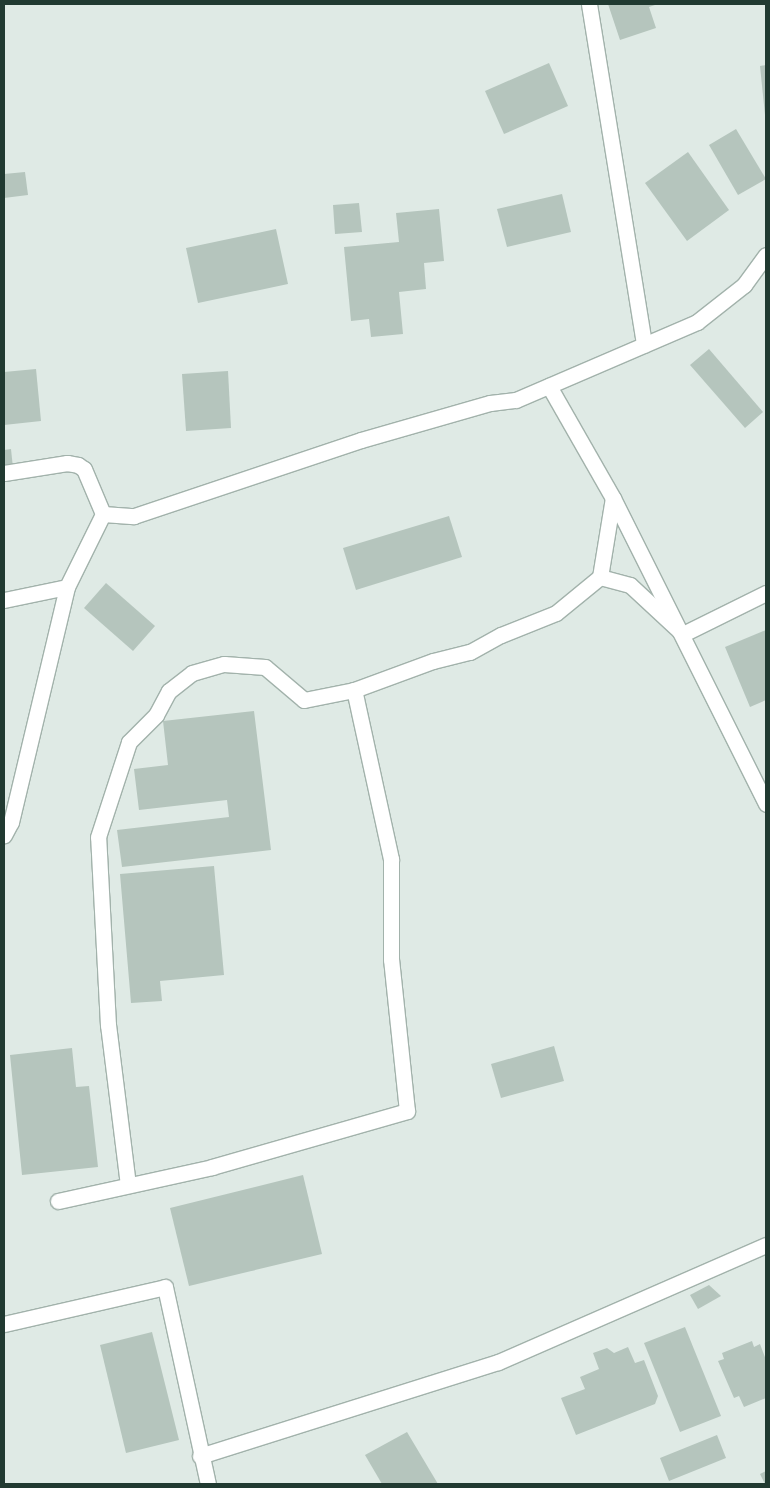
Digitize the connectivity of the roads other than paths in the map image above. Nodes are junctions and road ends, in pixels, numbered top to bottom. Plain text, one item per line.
1 (589, 4) edge
2 (766, 255) edge
3 (644, 345) junction
4 (549, 386) junction
5 (4, 473) edge
6 (613, 498) junction
7 (103, 514) junction
8 (600, 577) junction
9 (67, 587) junction
10 (766, 593) edge
11 (4, 600) edge
12 (683, 634) junction
13 (354, 690) junction
14 (766, 804) edge
15 (4, 835) edge
16 (128, 1185) junction
17 (58, 1201) dead end
18 (766, 1245) edge
19 (4, 1324) edge
20 (200, 1456) junction
21 (208, 1484) edge

1 - 3 street
2 - 3 street
3 - 4 street
4 - 6 street
4 - 7 street
5 - 7 street
6 - 8 street
6 - 12 street
7 - 9 street
8 - 12 street
8 - 13 street
9 - 11 street
9 - 15 street
10 - 12 street
12 - 14 street
13 - 16 street
13 - 16 street
16 - 17 street
18 - 20 street
19 - 20 street
20 - 21 street

